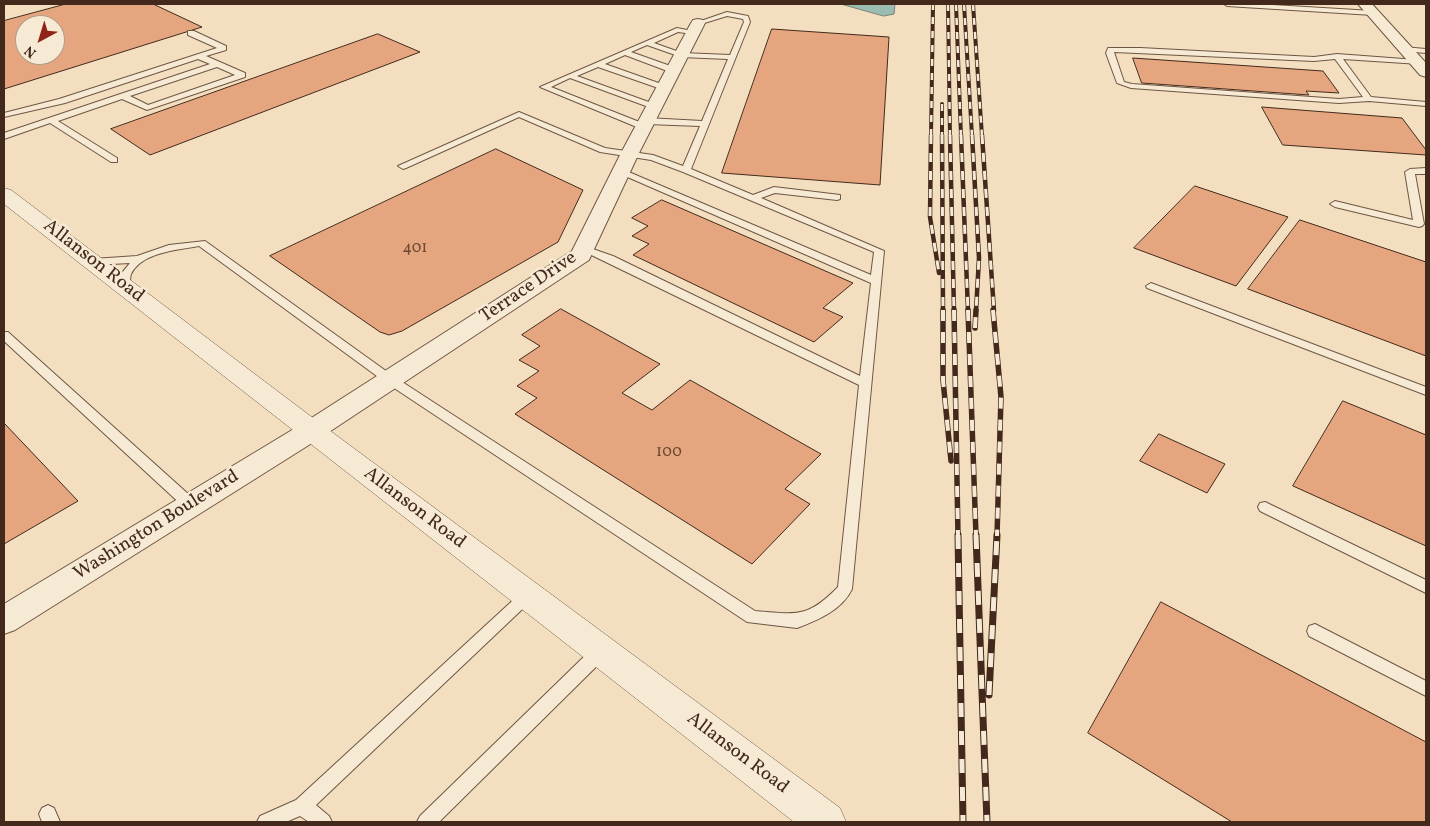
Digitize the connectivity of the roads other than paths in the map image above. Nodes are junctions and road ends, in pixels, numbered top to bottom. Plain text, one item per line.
1 (1227, 4) edge
2 (1369, 8) edge
3 (695, 28) junction
4 (191, 33) dead end
5 (648, 43) junction
6 (624, 52) junction
7 (199, 56) junction
8 (1337, 56) junction
9 (733, 57) junction
10 (1423, 62) edge
11 (217, 64) junction
12 (598, 64) junction
13 (673, 71) junction
14 (571, 76) junction
15 (123, 96) junction
16 (1369, 99) junction
17 (1426, 104) edge
18 (4, 116) edge
19 (648, 118) junction
20 (50, 120) junction
21 (706, 124) junction
22 (4, 136) edge
23 (114, 160) dead end
24 (625, 163) junction
25 (403, 166) dead end
26 (686, 170) junction
27 (1426, 170) edge
28 (4, 194) edge
29 (837, 197) dead end
30 (752, 198) junction
31 (1335, 204) dead end
32 (584, 249) junction
33 (138, 259) junction
34 (93, 262) junction
35 (876, 281) junction
36 (124, 286) junction
37 (1151, 286) dead end
38 (4, 335) edge
39 (389, 379) junction
40 (865, 383) junction
41 (1426, 390) edge
42 (311, 431) junction
43 (191, 505) junction
44 (1265, 507) dead end
45 (1426, 586) edge
46 (528, 595) junction
47 (4, 620) edge
48 (1315, 631) dead end
49 (601, 651) junction
50 (1426, 688) edge
51 (302, 806) junction
52 (319, 821) edge
53 (266, 822) edge
54 (426, 822) edge
55 (826, 822) edge

1 - 2 lane
2 - 10 street
3 - 5 lane
3 - 9 lane
3 - 13 street, Terrace Drive
4 - 7 lane
5 - 6 lane
5 - 13 lane
6 - 12 lane
6 - 13 lane
7 - 11 lane
7 - 18 lane
8 - 10 lane
8 - 16 lane
8 - 16 lane
9 - 13 lane
9 - 21 lane
11 - 15 lane
11 - 15 lane
12 - 13 lane
12 - 14 lane
13 - 19 street, Terrace Drive
14 - 19 lane
14 - 19 lane
15 - 20 lane
16 - 17 lane
19 - 21 lane
19 - 24 street, Terrace Drive
20 - 22 lane
20 - 23 lane
21 - 26 lane
24 - 25 lane
24 - 26 lane
24 - 32 street, Terrace Drive
24 - 35 lane
26 - 30 lane
27 - 31 lane
28 - 34 street, Allanson Road
29 - 30 lane
30 - 35 lane
32 - 39 street, Terrace Drive
32 - 40 lane
33 - 34 lane
33 - 36 lane
33 - 39 lane
34 - 36 street, Allanson Road
35 - 40 lane
36 - 42 street, Allanson Road
37 - 41 lane
38 - 43 lane
39 - 40 lane
39 - 42 street, Terrace Drive
42 - 43 street, Washington Boulevard
42 - 46 street, Allanson Road
43 - 47 street, Washington Boulevard
44 - 45 lane
46 - 49 street, Allanson Road
46 - 51 lane
48 - 50 lane
49 - 54 lane
49 - 55 street, Allanson Road
51 - 52 lane
51 - 53 lane

